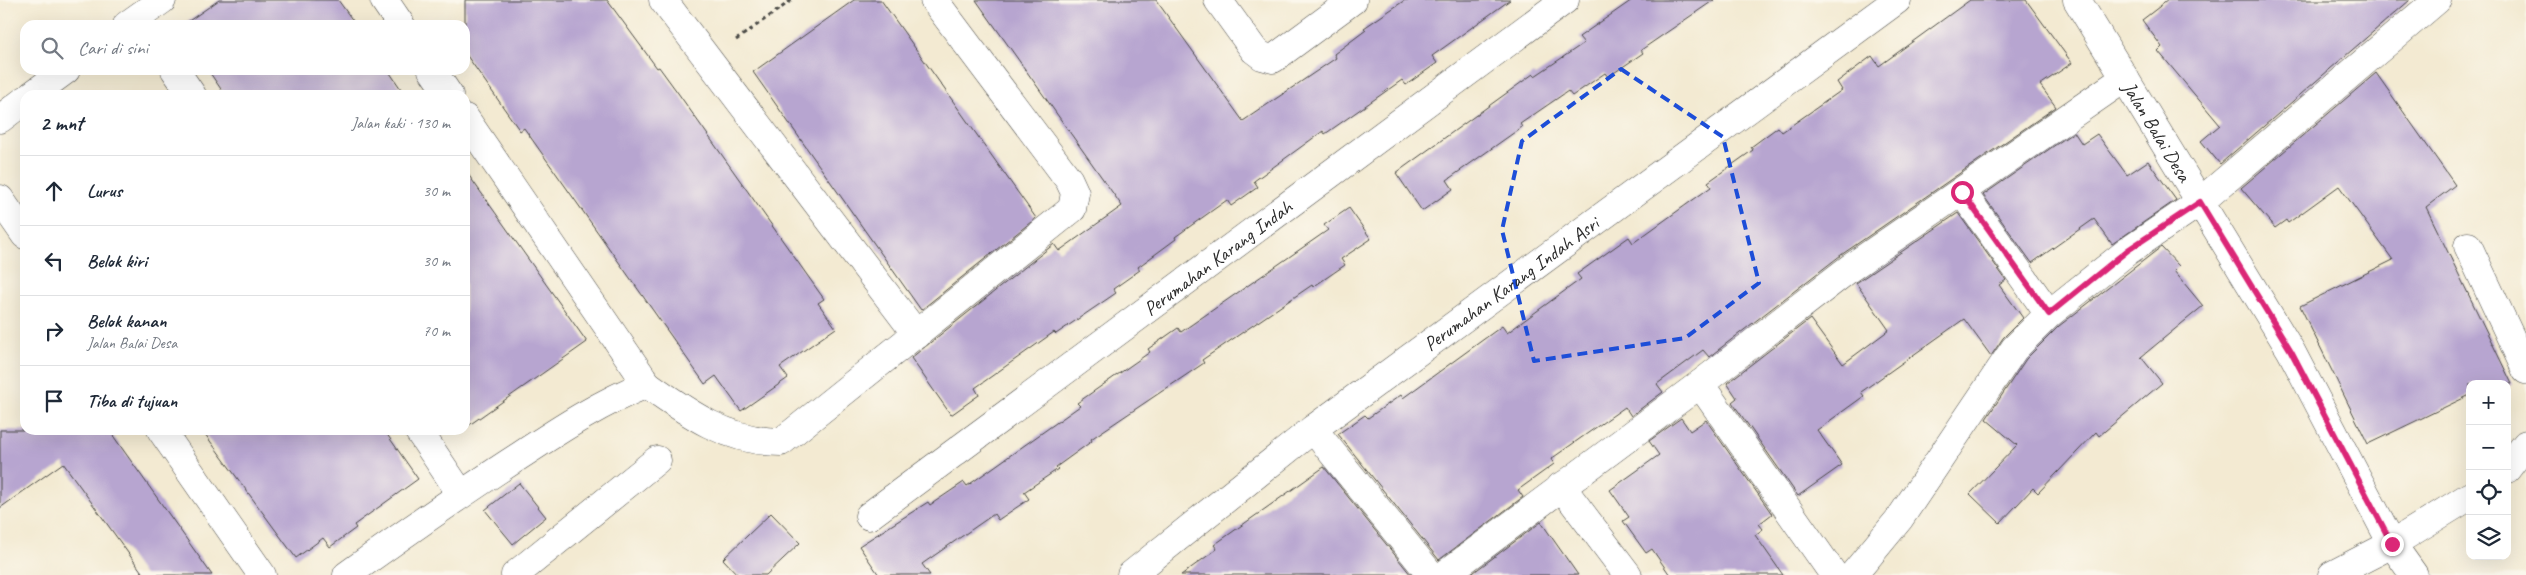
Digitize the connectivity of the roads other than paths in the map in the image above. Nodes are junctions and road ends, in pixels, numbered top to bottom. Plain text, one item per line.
1 (162, 0) edge
2 (384, 0) edge
3 (663, 0) edge
4 (934, 0) edge
5 (1218, 0) edge
6 (1353, 0) edge
7 (1565, 0) edge
8 (1897, 0) edge
9 (2436, 0) edge
10 (2083, 2) edge
11 (139, 20) edge
12 (398, 20) edge
13 (59, 75) edge
14 (178, 75) edge
15 (435, 75) edge
16 (2125, 78) junction
17 (39, 90) edge
18 (189, 90) edge
19 (446, 90) edge
20 (20, 104) edge
21 (0, 119) edge
22 (470, 125) edge
23 (1962, 192) junction
24 (0, 199) edge
25 (2200, 202) junction
26 (20, 228) edge
27 (2468, 246) dead end
28 (2049, 314) junction
29 (917, 335) junction
30 (2526, 370) edge
31 (647, 384) junction
32 (1700, 384) junction
33 (1313, 429) junction
34 (164, 435) edge
35 (421, 435) edge
36 (2526, 444) edge
37 (657, 460) dead end
38 (2511, 464) edge
39 (1561, 486) junction
40 (461, 494) junction
41 (2466, 498) edge
42 (869, 516) dead end
43 (2392, 544) junction
44 (262, 575) edge
45 (347, 575) edge
46 (515, 575) edge
47 (1131, 575) edge
48 (1431, 575) edge
49 (1444, 575) edge
50 (1628, 575) edge
51 (1834, 575) edge
52 (1854, 575) edge
53 (2332, 575) edge
54 (2414, 575) edge

1 - 11 street
2 - 12 street
3 - 29 street
4 - 29 street
5 - 6 street
7 - 42 street, Perumahan Karang Indah
8 - 33 street, Perumahan Karang Indah Asri
9 - 25 street
10 - 16 street, Jalan Balai Desa
13 - 17 street
14 - 18 street
15 - 19 street
16 - 23 street
16 - 25 street, Jalan Balai Desa
20 - 21 street
22 - 31 street
23 - 28 street
23 - 32 street
24 - 26 street
25 - 28 street
25 - 43 street, Jalan Balai Desa
27 - 30 street
28 - 52 street
29 - 31 street
31 - 40 street
32 - 39 street
32 - 51 street
33 - 47 street, Perumahan Karang Indah Asri
33 - 48 street
34 - 44 street
35 - 40 street
36 - 38 street
37 - 46 street
39 - 49 street
39 - 50 street
40 - 45 street
41 - 43 street
43 - 53 street
43 - 54 street, Jalan Balai Desa

